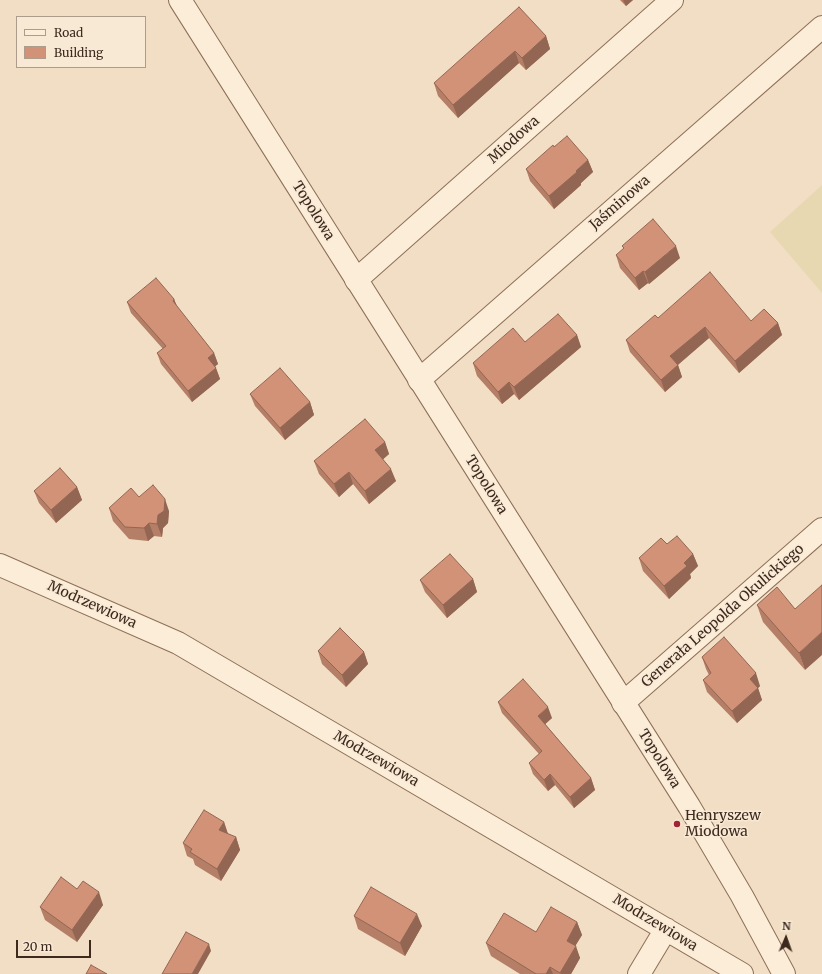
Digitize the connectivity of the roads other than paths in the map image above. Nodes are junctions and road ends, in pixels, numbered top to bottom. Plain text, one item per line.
1 (180, 0) edge
2 (672, 0) edge
3 (822, 27) edge
4 (356, 280) junction
5 (419, 380) junction
6 (822, 529) edge
7 (0, 565) edge
8 (623, 703) junction
9 (666, 929) junction
10 (639, 974) edge
11 (742, 974) edge
12 (784, 974) edge

1 - 4 street, Topolowa
2 - 4 street, Miodowa
3 - 5 street, Jaśminowa
4 - 5 street, Topolowa
5 - 8 street, Topolowa
6 - 8 street, Generała Leopolda Okulickiego
7 - 9 street, Modrzewiowa
8 - 12 street, Topolowa
9 - 10 street
9 - 11 street, Modrzewiowa

